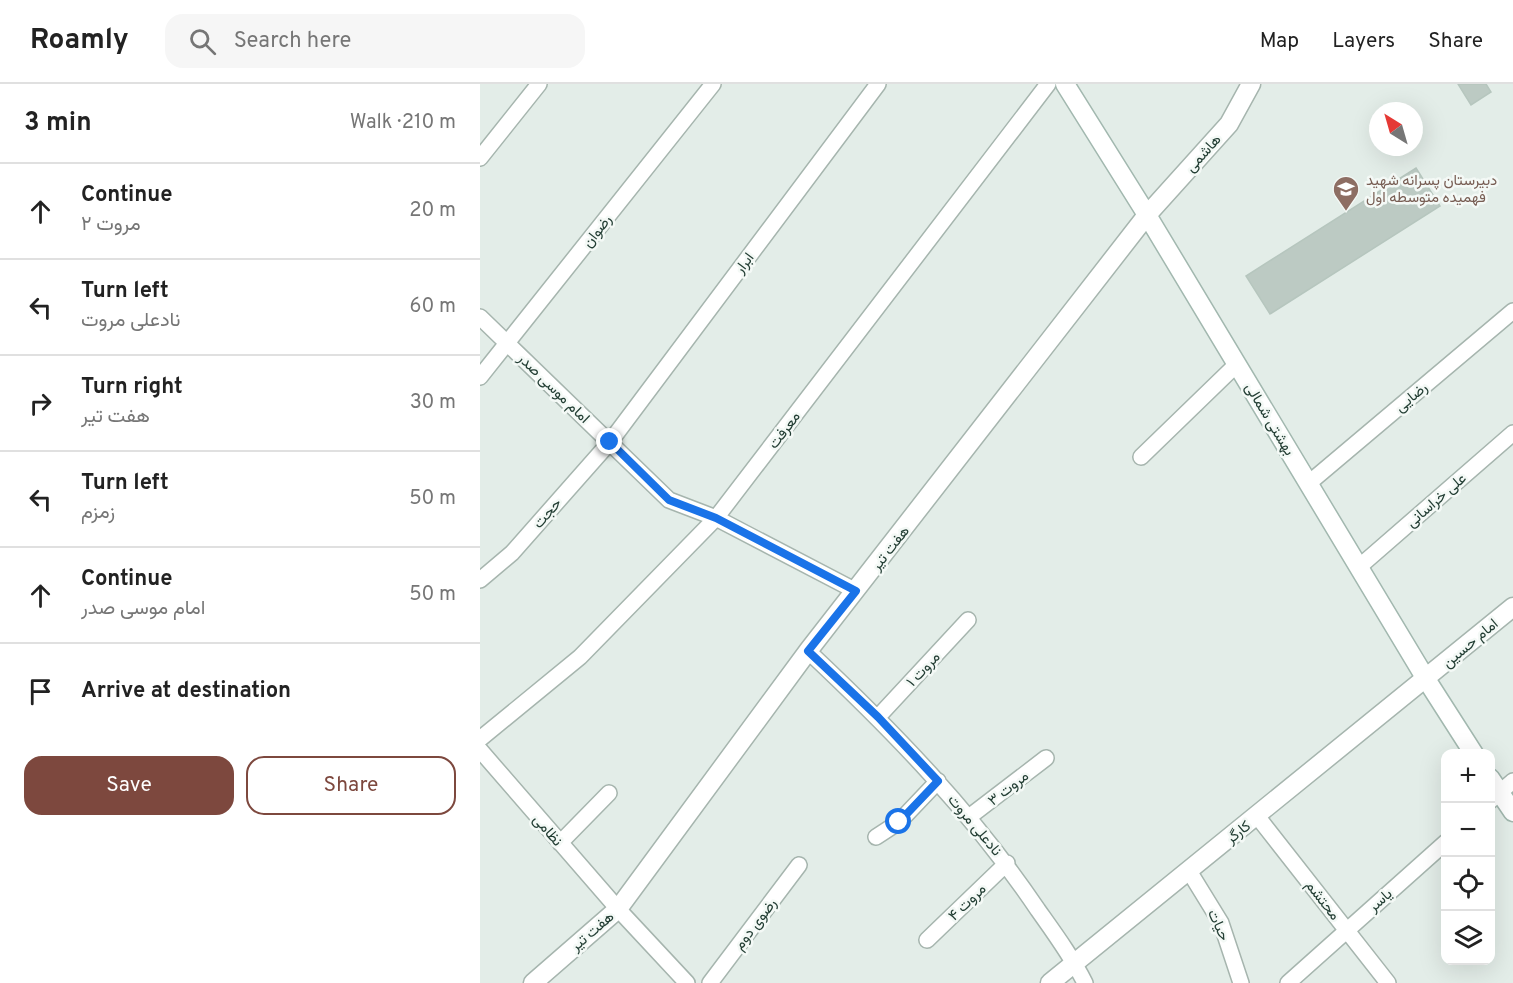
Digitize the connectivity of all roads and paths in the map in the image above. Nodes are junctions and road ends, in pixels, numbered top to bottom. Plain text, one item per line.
1 (539, 84) edge
2 (713, 84) edge
3 (879, 84) edge
4 (1048, 84) edge
5 (1065, 84) edge
6 (1251, 84) edge
7 (480, 158) edge
8 (1147, 215) junction
9 (1513, 311) edge
10 (480, 317) edge
11 (508, 344) junction
12 (1237, 364) junction
13 (480, 376) edge
14 (1513, 433) edge
15 (610, 442) junction
16 (1141, 457) dead end
17 (1309, 483) junction
18 (716, 518) junction
19 (1359, 567) junction
20 (480, 579) edge
21 (856, 591) junction
22 (1513, 607) edge
23 (968, 620) dead end
24 (808, 651) junction
25 (1426, 679) junction
26 (878, 717) junction
27 (480, 739) edge
28 (1471, 749) edge
29 (480, 750) edge
30 (1046, 758) dead end
31 (938, 781) junction
32 (1499, 788) edge
33 (609, 793) dead end
34 (1513, 812) edge
35 (1257, 816) junction
36 (969, 817) junction
37 (876, 837) dead end
38 (560, 843) junction
39 (1441, 846) edge
40 (1007, 863) junction
41 (803, 865) dead end
42 (1189, 872) junction
43 (618, 909) junction
44 (1347, 930) junction
45 (927, 940) dead end
46 (1075, 963) junction
47 (533, 983) edge
48 (687, 983) edge
49 (710, 983) edge
50 (1050, 983) edge
51 (1085, 983) edge
52 (1241, 983) edge
53 (1288, 983) edge
54 (1388, 983) edge

1 - 7 street
2 - 11 street, رضوان
3 - 15 street, ابرار
4 - 18 street, معرفت
5 - 8 street, بهشتی شمالی
6 - 8 street, هاشمی
8 - 12 street, بهشتی شمالی
8 - 21 street, هفت تیر
9 - 17 street, رضایی
10 - 11 street, امام موسی صدر
11 - 13 street, رضوان
11 - 15 street, امام موسی صدر
12 - 16 street
12 - 17 street, بهشتی شمالی
14 - 19 street, علی خراسانی
15 - 18 street, امام موسی صدر
15 - 20 street, حجت
17 - 19 street, بهشتی شمالی
18 - 21 street, امام موسی صدر
18 - 27 street, معرفت
19 - 25 street, بهشتی شمالی
21 - 24 street, هفت تیر
22 - 25 street, امام حسین
23 - 26 street, مروت ۱
24 - 26 street, نادعلی مروت
24 - 43 street, هفت تیر
25 - 28 street, بهشتی شمالی
25 - 35 street, کارگر
26 - 31 street, نادعلی مروت
29 - 38 street, نظامی
30 - 36 street, مروت ۳
31 - 36 street, نادعلی مروت
31 - 37 street
32 - 34 street
33 - 38 street
35 - 42 street, کارگر
35 - 44 street, محتشم
36 - 40 street, نادعلی مروت
38 - 43 street, نظامی
39 - 44 street, یاسر
40 - 45 street, مروت ۴
40 - 46 street, نادعلی مروت
41 - 49 street, رضوی دوم
42 - 46 street, کارگر
42 - 52 street, حیات
43 - 47 street, هفت تیر
43 - 48 street, نظامی
44 - 53 street, یاسر
44 - 54 street, محتشم
46 - 50 street, کارگر
46 - 51 street, نادعلی مروت

